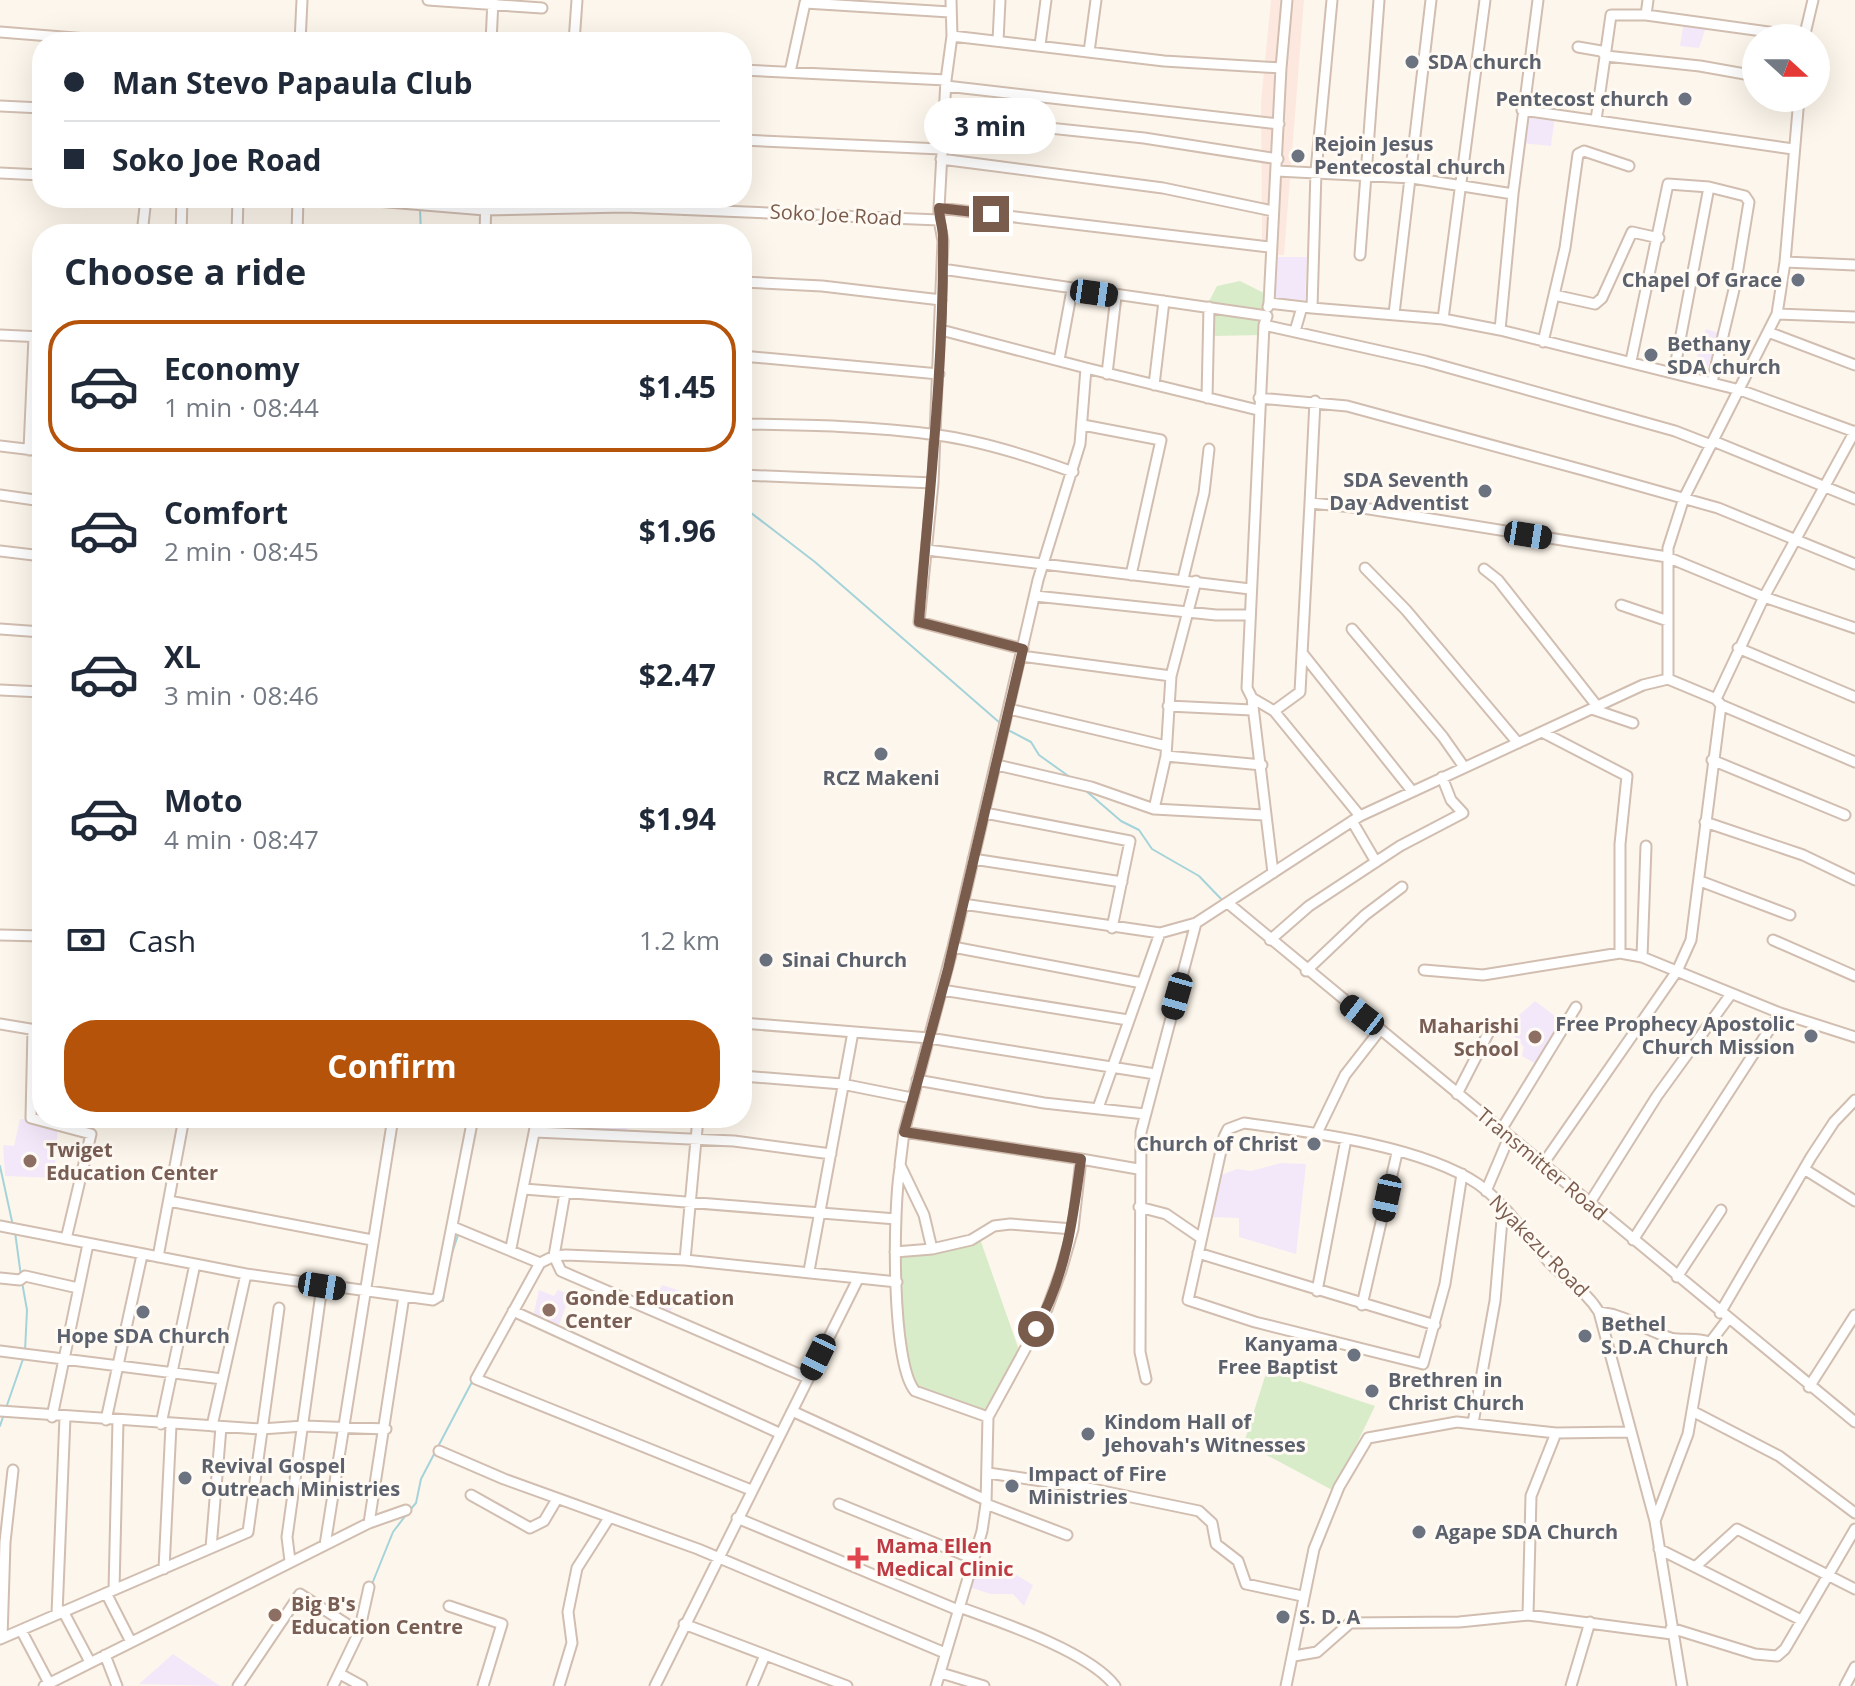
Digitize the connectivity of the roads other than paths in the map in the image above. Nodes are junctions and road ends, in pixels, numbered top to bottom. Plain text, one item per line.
1 (302, 0) edge
2 (428, 0) edge
3 (577, 0) edge
4 (951, 0) edge
5 (1000, 0) edge
6 (1046, 0) edge
7 (1096, 0) edge
8 (1287, 0) edge
9 (1332, 0) edge
10 (1379, 0) edge
11 (1431, 0) edge
12 (1485, 0) edge
13 (1538, 0) edge
14 (1648, 0) edge
15 (1813, 0) edge
16 (493, 2) edge
17 (542, 8) dead end
18 (950, 12) junction
19 (1646, 15) junction
20 (1807, 24) edge
21 (1742, 29) edge
22 (0, 32) edge
23 (300, 32) edge
24 (492, 32) edge
25 (575, 32) edge
26 (32, 35) edge
27 (952, 36) junction
28 (998, 41) junction
29 (1040, 45) junction
30 (1578, 47) dead end
31 (1089, 52) junction
32 (1606, 56) junction
33 (1281, 68) junction
34 (752, 70) edge
35 (790, 72) junction
36 (1742, 74) edge
37 (946, 83) junction
38 (0, 106) edge
39 (32, 108) edge
40 (1522, 110) junction
41 (1797, 112) edge
42 (944, 117) junction
43 (1596, 120) junction
44 (1279, 124) junction
45 (752, 141) edge
46 (1793, 149) junction
47 (941, 154) junction
48 (1278, 159) junction
49 (1629, 166) dead end
50 (1277, 171) junction
51 (1316, 171) junction
52 (0, 173) edge
53 (32, 175) edge
54 (1365, 175) junction
55 (1412, 178) junction
56 (1462, 186) junction
57 (1709, 187) junction
58 (1513, 194) junction
59 (461, 208) edge
60 (508, 208) edge
61 (672, 208) edge
62 (939, 208) junction
63 (485, 210) junction
64 (735, 211) joint
65 (1273, 211) junction
66 (939, 220) junction
67 (485, 224) edge
68 (1659, 238) junction
69 (1269, 247) junction
70 (1360, 255) dead end
71 (1785, 262) junction
72 (1855, 265) edge
73 (942, 269) junction
74 (752, 282) edge
75 (1072, 290) junction
76 (1554, 295) junction
77 (1116, 296) junction
78 (941, 300) junction
79 (1164, 301) junction
80 (1269, 303) junction
81 (1209, 307) junction
82 (1307, 308) junction
83 (1394, 314) junction
84 (1777, 314) junction
85 (1855, 317) edge
86 (1443, 319) junction
87 (1266, 321) junction
88 (941, 330) junction
89 (1500, 330) junction
90 (1295, 331) junction
91 (1768, 332) junction
92 (0, 335) edge
93 (32, 337) edge
94 (1543, 342) junction
95 (752, 357) edge
96 (1059, 360) junction
97 (1631, 361) junction
98 (1855, 365) edge
99 (1086, 368) junction
100 (1674, 372) junction
101 (939, 374) junction
102 (1107, 374) junction
103 (1712, 382) junction
104 (1154, 385) junction
105 (1740, 390) junction
106 (1207, 398) junction
107 (1259, 398) junction
108 (1315, 401) junction
109 (1258, 410) junction
110 (32, 412) edge
111 (752, 424) edge
112 (1083, 425) junction
113 (1855, 431) edge
114 (936, 434) junction
115 (1712, 443) junction
116 (0, 446) edge
117 (1209, 449) dead end
118 (29, 450) junction
119 (32, 450) edge
120 (1073, 472) junction
121 (752, 475) edge
122 (933, 483) junction
123 (1824, 485) junction
124 (0, 495) edge
125 (1684, 498) junction
126 (1855, 499) edge
127 (32, 500) edge
128 (1310, 503) junction
129 (1795, 541) junction
130 (927, 550) junction
131 (0, 551) edge
132 (32, 555) edge
133 (1667, 557) junction
134 (1855, 564) edge
135 (1043, 565) junction
136 (1365, 568) dead end
137 (1484, 569) dead end
138 (1131, 575) junction
139 (1183, 579) junction
140 (1196, 581) junction
141 (1250, 589) junction
142 (1035, 596) junction
143 (1764, 597) junction
144 (1621, 605) dead end
145 (1190, 611) junction
146 (1249, 615) junction
147 (1668, 621) junction
148 (1855, 628) edge
149 (0, 629) edge
150 (1352, 629) dead end
151 (32, 631) edge
152 (1738, 648) junction
153 (1022, 652) junction
154 (1303, 654) junction
155 (1171, 676) junction
156 (1668, 679) junction
157 (0, 690) edge
158 (32, 692) edge
159 (1855, 697) edge
160 (1252, 698) junction
161 (1718, 702) junction
162 (1168, 706) junction
163 (1595, 708) junction
164 (1009, 709) junction
165 (1252, 710) junction
166 (1274, 711) junction
167 (1633, 723) dead end
168 (1544, 733) junction
169 (1518, 743) junction
170 (1166, 751) junction
171 (1712, 760) junction
172 (1855, 762) edge
173 (997, 765) junction
174 (1262, 765) junction
175 (1464, 767) junction
176 (1442, 777) junction
177 (1412, 791) junction
178 (1154, 809) junction
179 (985, 813) junction
180 (1264, 815) junction
181 (1845, 815) dead end
182 (1356, 819) junction
183 (1705, 822) junction
184 (1646, 846) dead end
185 (973, 859) junction
186 (1376, 862) junction
187 (1273, 873) junction
188 (1855, 880) edge
189 (1700, 881) junction
190 (1122, 882) junction
191 (1402, 887) dead end
192 (963, 904) junction
193 (1229, 904) junction
194 (1790, 915) dead end
195 (1196, 923) junction
196 (1112, 928) junction
197 (1160, 933) junction
198 (0, 935) edge
199 (32, 936) edge
200 (1270, 940) junction
201 (1773, 940) dead end
202 (953, 947) junction
203 (1620, 953) junction
204 (1642, 957) junction
205 (1424, 970) dead end
206 (1306, 971) junction
207 (1677, 971) junction
208 (1855, 976) edge
209 (1142, 983) junction
210 (942, 990) junction
211 (1731, 994) junction
212 (1576, 1007) dead end
213 (1780, 1013) junction
214 (1128, 1020) junction
215 (0, 1024) edge
216 (752, 1024) edge
217 (1492, 1026) dead end
218 (32, 1029) edge
219 (1380, 1030) junction
220 (853, 1032) junction
221 (1854, 1034) edge
222 (929, 1038) junction
223 (1111, 1065) junction
224 (1155, 1074) junction
225 (752, 1077) edge
226 (917, 1080) junction
227 (842, 1084) junction
228 (1457, 1094) junction
229 (912, 1098) junction
230 (1855, 1100) edge
231 (1098, 1108) junction
232 (1145, 1114) junction
233 (68, 1128) edge
234 (182, 1128) edge
235 (391, 1128) edge
236 (471, 1128) edge
237 (536, 1128) edge
238 (697, 1128) edge
239 (535, 1132) junction
240 (904, 1132) junction
241 (1317, 1133) junction
242 (1505, 1133) junction
243 (1346, 1139) junction
244 (695, 1140) junction
245 (1397, 1153) junction
246 (831, 1154) junction
247 (1081, 1159) junction
248 (1543, 1164) junction
249 (900, 1165) junction
250 (1138, 1169) junction
251 (1804, 1169) junction
252 (1462, 1174) junction
253 (524, 1189) junction
254 (1486, 1191) junction
255 (565, 1193) junction
256 (169, 1201) junction
257 (690, 1201) junction
258 (1855, 1201) edge
259 (1589, 1204) junction
260 (1139, 1207) junction
261 (1503, 1208) junction
262 (1721, 1210) dead end
263 (821, 1212) junction
264 (896, 1219) junction
265 (0, 1226) edge
266 (453, 1227) junction
267 (1073, 1229) junction
268 (1201, 1238) junction
269 (66, 1239) junction
270 (372, 1240) junction
271 (1633, 1240) junction
272 (88, 1244) junction
273 (511, 1248) junction
274 (932, 1249) junction
275 (895, 1252) junction
276 (1198, 1253) junction
277 (142, 1255) junction
278 (554, 1256) junction
279 (158, 1257) junction
280 (685, 1260) junction
281 (540, 1263) junction
282 (195, 1264) junction
283 (809, 1271) junction
284 (246, 1274) junction
285 (1677, 1277) junction
286 (0, 1278) edge
287 (858, 1279) junction
288 (897, 1282) junction
289 (322, 1286) junction
290 (78, 1288) junction
291 (1317, 1291) junction
292 (364, 1292) junction
293 (404, 1296) junction
294 (1362, 1305) junction
295 (279, 1308) dead end
296 (513, 1311) junction
297 (1599, 1312) junction
298 (1855, 1315) edge
299 (1724, 1316) junction
300 (1435, 1325) junction
301 (1709, 1342) junction
302 (0, 1351) edge
303 (64, 1359) junction
304 (116, 1365) junction
305 (169, 1373) junction
306 (808, 1378) junction
307 (222, 1379) junction
308 (1146, 1379) dead end
309 (1809, 1387) junction
310 (0, 1411) edge
311 (792, 1411) junction
312 (1694, 1412) junction
313 (52, 1417) junction
314 (65, 1417) junction
315 (988, 1417) junction
316 (1853, 1417) edge
317 (106, 1420) junction
318 (118, 1421) junction
319 (1473, 1423) junction
320 (166, 1424) junction
321 (216, 1426) junction
322 (304, 1426) junction
323 (261, 1429) junction
324 (343, 1429) junction
325 (386, 1429) junction
326 (1629, 1432) junction
327 (779, 1433) junction
328 (1556, 1433) junction
329 (439, 1451) dead end
330 (13, 1470) dead end
331 (988, 1473) junction
332 (751, 1490) junction
333 (471, 1495) dead end
334 (557, 1499) junction
335 (986, 1502) junction
336 (839, 1504) dead end
337 (406, 1510) dead end
338 (1855, 1513) edge
339 (609, 1518) junction
340 (737, 1518) junction
341 (1655, 1521) junction
342 (369, 1523) junction
343 (1855, 1529) edge
344 (1067, 1535) dead end
345 (325, 1545) junction
346 (211, 1548) junction
347 (1659, 1549) junction
348 (717, 1557) junction
349 (974, 1559) junction
350 (290, 1561) junction
351 (1695, 1567) junction
352 (164, 1569) junction
353 (1826, 1576) junction
354 (369, 1587) dead end
355 (1855, 1589) edge
356 (110, 1591) junction
357 (1302, 1596) junction
358 (449, 1606) dead end
359 (959, 1609) junction
360 (60, 1612) junction
361 (1528, 1615) junction
362 (1801, 1620) junction
363 (1590, 1622) junction
364 (684, 1624) junction
365 (21, 1630) junction
366 (1671, 1631) junction
367 (359, 1632) junction
368 (1, 1639) edge
369 (131, 1642) junction
370 (945, 1653) junction
371 (105, 1655) junction
372 (765, 1655) junction
373 (1294, 1656) junction
374 (90, 1662) junction
375 (1855, 1667) edge
376 (941, 1673) junction
377 (340, 1674) junction
378 (47, 1685) edge
379 (117, 1686) edge
380 (238, 1686) edge
381 (333, 1686) edge
382 (362, 1686) edge
383 (483, 1686) edge
384 (559, 1686) edge
385 (655, 1686) edge
386 (752, 1686) edge
387 (847, 1686) edge
388 (936, 1686) edge
389 (984, 1686) edge
390 (1115, 1686) edge
391 (1286, 1686) edge
392 (1571, 1686) edge
393 (1682, 1686) edge
394 (1845, 1686) edge

1 - 23 street
2 - 16 street
3 - 25 street
4 - 18 street
5 - 28 street
6 - 29 street
7 - 31 street
8 - 33 street
9 - 51 street
10 - 54 street
11 - 55 street
12 - 56 street
13 - 40 street
14 - 19 street
15 - 20 street
16 - 17 street
16 - 24 street
18 - 27 street
18 - 35 street
19 - 21 street
19 - 32 street
22 - 26 street
27 - 28 street
27 - 37 street
28 - 29 street
29 - 31 street
30 - 32 street
31 - 33 street
32 - 36 street
32 - 43 street
33 - 44 street
34 - 35 street
35 - 37 street
37 - 42 street
37 - 44 street
38 - 39 street
40 - 43 street
40 - 58 street
41 - 46 street
42 - 47 street
42 - 48 street
43 - 46 street
44 - 48 street
45 - 47 street
46 - 71 street
47 - 62 street
47 - 65 street
48 - 50 street
49 - 76 street
50 - 51 street
50 - 65 street
51 - 54 street
51 - 82 street
52 - 53 street
54 - 55 street
54 - 70 street
55 - 56 street
55 - 83 street
56 - 58 street
56 - 86 street
57 - 68 street
57 - 100 street
57 - 103 street
58 - 89 street
59 - 63 street, Soko Joe Road
60 - 63 street, Soko Joe Road
61 - 64 street, Soko Joe Road
62 - 66 street
62 - 69 street
63 - 67 street
64 - 66 street, Soko Joe Road
65 - 69 street
66 - 73 street
68 - 76 street
68 - 97 street
69 - 80 street
71 - 72 street
71 - 84 street
73 - 75 street
73 - 78 street
74 - 78 street
75 - 77 street
75 - 96 street
76 - 94 street
77 - 79 street
77 - 102 street
78 - 88 street
79 - 81 street
79 - 104 street
80 - 82 street
80 - 87 street
81 - 87 street
81 - 106 street
82 - 83 street
82 - 90 street
83 - 86 street
84 - 85 street
84 - 91 street
86 - 89 street
87 - 90 street
87 - 107 street
88 - 96 street
88 - 101 street
89 - 94 street
90 - 115 street
91 - 98 street
91 - 105 street
92 - 93 street
94 - 97 street
95 - 101 street
96 - 99 street
97 - 100 street
99 - 102 street
99 - 112 street
100 - 103 street
101 - 114 street
102 - 104 street
103 - 105 street
104 - 106 street
105 - 113 street
105 - 115 street
106 - 109 street
107 - 108 street
107 - 109 street
108 - 125 street
108 - 128 street
109 - 141 street
110 - 118 street
111 - 114 street
112 - 120 street
112 - 138 street
113 - 123 street
114 - 120 street
114 - 122 street
115 - 123 street
115 - 125 street
116 - 118 street
117 - 139 street
118 - 119 street
120 - 135 street
121 - 122 street
122 - 130 street
123 - 126 street
123 - 129 street
124 - 127 street
125 - 129 street
125 - 133 street
128 - 133 street
128 - 154 street
129 - 134 street
129 - 143 street
130 - 135 street
130 - 153 street
131 - 132 street
133 - 143 street
133 - 147 street
135 - 138 street
135 - 142 street
136 - 169 street
137 - 163 street
138 - 139 street
139 - 140 street
140 - 141 street
140 - 145 street
141 - 146 street
142 - 145 street
142 - 153 street
143 - 148 street
143 - 152 street
144 - 147 street
145 - 146 street
145 - 155 street
146 - 160 street
147 - 156 street
149 - 151 street
150 - 175 street
152 - 159 street
152 - 161 street
153 - 155 street
153 - 164 street
154 - 166 street
154 - 177 street
155 - 162 street
156 - 161 street
156 - 163 street
157 - 158 street
160 - 165 street
160 - 166 street
161 - 171 street
161 - 172 street
162 - 165 street
162 - 170 street
163 - 167 street
163 - 168 street
164 - 170 street
164 - 173 street
165 - 174 street
166 - 182 street
168 - 169 street
168 - 203 street
169 - 175 street
170 - 174 street
170 - 178 street
171 - 181 street
171 - 183 street
173 - 178 street
173 - 179 street
174 - 180 street
175 - 176 street
176 - 177 street
176 - 186 street
177 - 182 street
178 - 180 street
179 - 185 street
179 - 190 street
180 - 187 street
182 - 186 street
182 - 187 street
183 - 188 street
183 - 189 street
184 - 204 street
185 - 190 street
185 - 192 street
186 - 200 street
187 - 193 street
189 - 194 street
189 - 207 street
190 - 196 street
191 - 206 street
192 - 196 street
192 - 202 street
193 - 195 street
193 - 200 street, Transmitter Road
195 - 197 street
195 - 224 street
196 - 197 street
197 - 209 street
198 - 199 street
200 - 206 street, Transmitter Road
201 - 208 street
202 - 209 street
202 - 210 street
203 - 204 street
203 - 205 street
204 - 207 street
206 - 219 street, Transmitter Road
207 - 211 street
207 - 248 street
209 - 214 street
210 - 214 street
210 - 222 street
211 - 213 street
211 - 259 street
212 - 242 street
213 - 221 street
213 - 271 street
214 - 223 street
215 - 218 street
216 - 220 street
217 - 228 street
219 - 228 street, Transmitter Road
219 - 241 street
220 - 222 street
220 - 227 street
222 - 223 street
222 - 226 street
223 - 224 street
223 - 231 street
224 - 232 street
225 - 227 street
226 - 229 street
226 - 231 street
227 - 229 street
227 - 246 street
228 - 242 street, Transmitter Road
229 - 240 street
230 - 251 street
231 - 232 street
232 - 250 street
233 - 269 street
234 - 256 street
235 - 270 street
236 - 266 street
237 - 239 street
238 - 244 street
239 - 244 street
239 - 253 street
240 - 247 street
240 - 249 street
241 - 243 street, Nyakezu Road
241 - 268 street, Nyakezu Road
242 - 248 street, Transmitter Road
242 - 254 street
243 - 245 street, Nyakezu Road
243 - 291 street
244 - 246 street
244 - 257 street
245 - 252 street, Nyakezu Road
245 - 294 street
246 - 263 street
247 - 250 street
247 - 267 street
248 - 259 street, Transmitter Road
249 - 264 street
249 - 274 street
250 - 260 street
251 - 258 street
251 - 299 street
252 - 254 street, Nyakezu Road
252 - 300 street
253 - 255 street
253 - 273 street
254 - 261 street, Nyakezu Road
255 - 257 street
255 - 278 street
256 - 270 street
256 - 279 street
257 - 263 street
257 - 280 street
259 - 271 street, Transmitter Road
260 - 268 street
260 - 308 street
261 - 297 street, Nyakezu Road
261 - 319 street
262 - 285 street
263 - 264 street
263 - 283 street
264 - 275 street
265 - 269 street
266 - 273 street
266 - 293 street
267 - 274 street
267 - 315 street
268 - 276 street
269 - 272 street
270 - 292 street
271 - 285 street, Transmitter Road
272 - 277 street
272 - 290 street
273 - 281 street
274 - 275 street
275 - 288 street
276 - 291 street
276 - 300 street
277 - 279 street
277 - 304 street
278 - 280 street
278 - 281 street
278 - 306 street
279 - 282 street
280 - 283 street
281 - 296 street
282 - 284 street
282 - 305 street
283 - 287 street
284 - 289 street
284 - 307 street
285 - 299 street, Transmitter Road
286 - 290 street
287 - 288 street
287 - 306 street
288 - 315 street
289 - 292 street
289 - 322 street
290 - 303 street
291 - 294 street
292 - 293 street
292 - 324 street
293 - 325 street
294 - 300 street
295 - 323 street
296 - 327 street
296 - 332 street
297 - 301 street
297 - 326 street, Nyakezu Road
298 - 309 street
299 - 301 street
299 - 309 street, Transmitter Road
301 - 312 street
302 - 303 street
303 - 304 street
303 - 313 street
304 - 305 street
304 - 317 street
305 - 307 street
305 - 320 street
306 - 311 street
307 - 321 street
309 - 316 street, Transmitter Road
310 - 313 street
311 - 327 street
311 - 335 street
312 - 338 street
312 - 341 street
313 - 314 street
314 - 317 street
314 - 360 street
315 - 331 street
317 - 318 street
318 - 320 street
318 - 356 street
319 - 328 street
319 - 357 street
320 - 321 street
320 - 352 street
321 - 323 street
321 - 346 street
322 - 323 street
322 - 324 street
322 - 350 street
323 - 346 street
324 - 325 street
324 - 345 street
325 - 342 street
326 - 328 street
326 - 341 street, Nyakezu Road
327 - 332 street
328 - 361 street
329 - 334 street
330 - 368 street
331 - 335 street
331 - 357 street
332 - 340 street
333 - 334 street
334 - 339 street
335 - 344 street
335 - 349 street
336 - 349 street
337 - 342 street
339 - 348 street
339 - 384 street
340 - 348 street
340 - 359 street
341 - 347 street, Nyakezu Road
342 - 345 street
343 - 353 street
345 - 350 street
346 - 352 street
347 - 351 street
347 - 366 street, Nyakezu Road
348 - 364 street
348 - 370 street
349 - 359 street
350 - 369 street
351 - 353 street
351 - 362 street
352 - 356 street
353 - 355 street
353 - 362 street
354 - 367 street
356 - 360 street
356 - 369 street
357 - 373 street
358 - 383 street
359 - 370 street
359 - 390 street
360 - 365 street
360 - 374 street
361 - 363 street
361 - 373 street
362 - 366 street
363 - 366 street
363 - 392 street
364 - 372 street
364 - 385 street
365 - 368 street
365 - 378 street
366 - 393 street, Nyakezu Road
367 - 377 street
367 - 380 street
369 - 371 street
370 - 376 street
371 - 374 street
371 - 379 street
372 - 386 street
372 - 387 street
373 - 391 street
374 - 378 street
375 - 394 street
376 - 388 street
376 - 389 street
377 - 381 street
377 - 382 street

